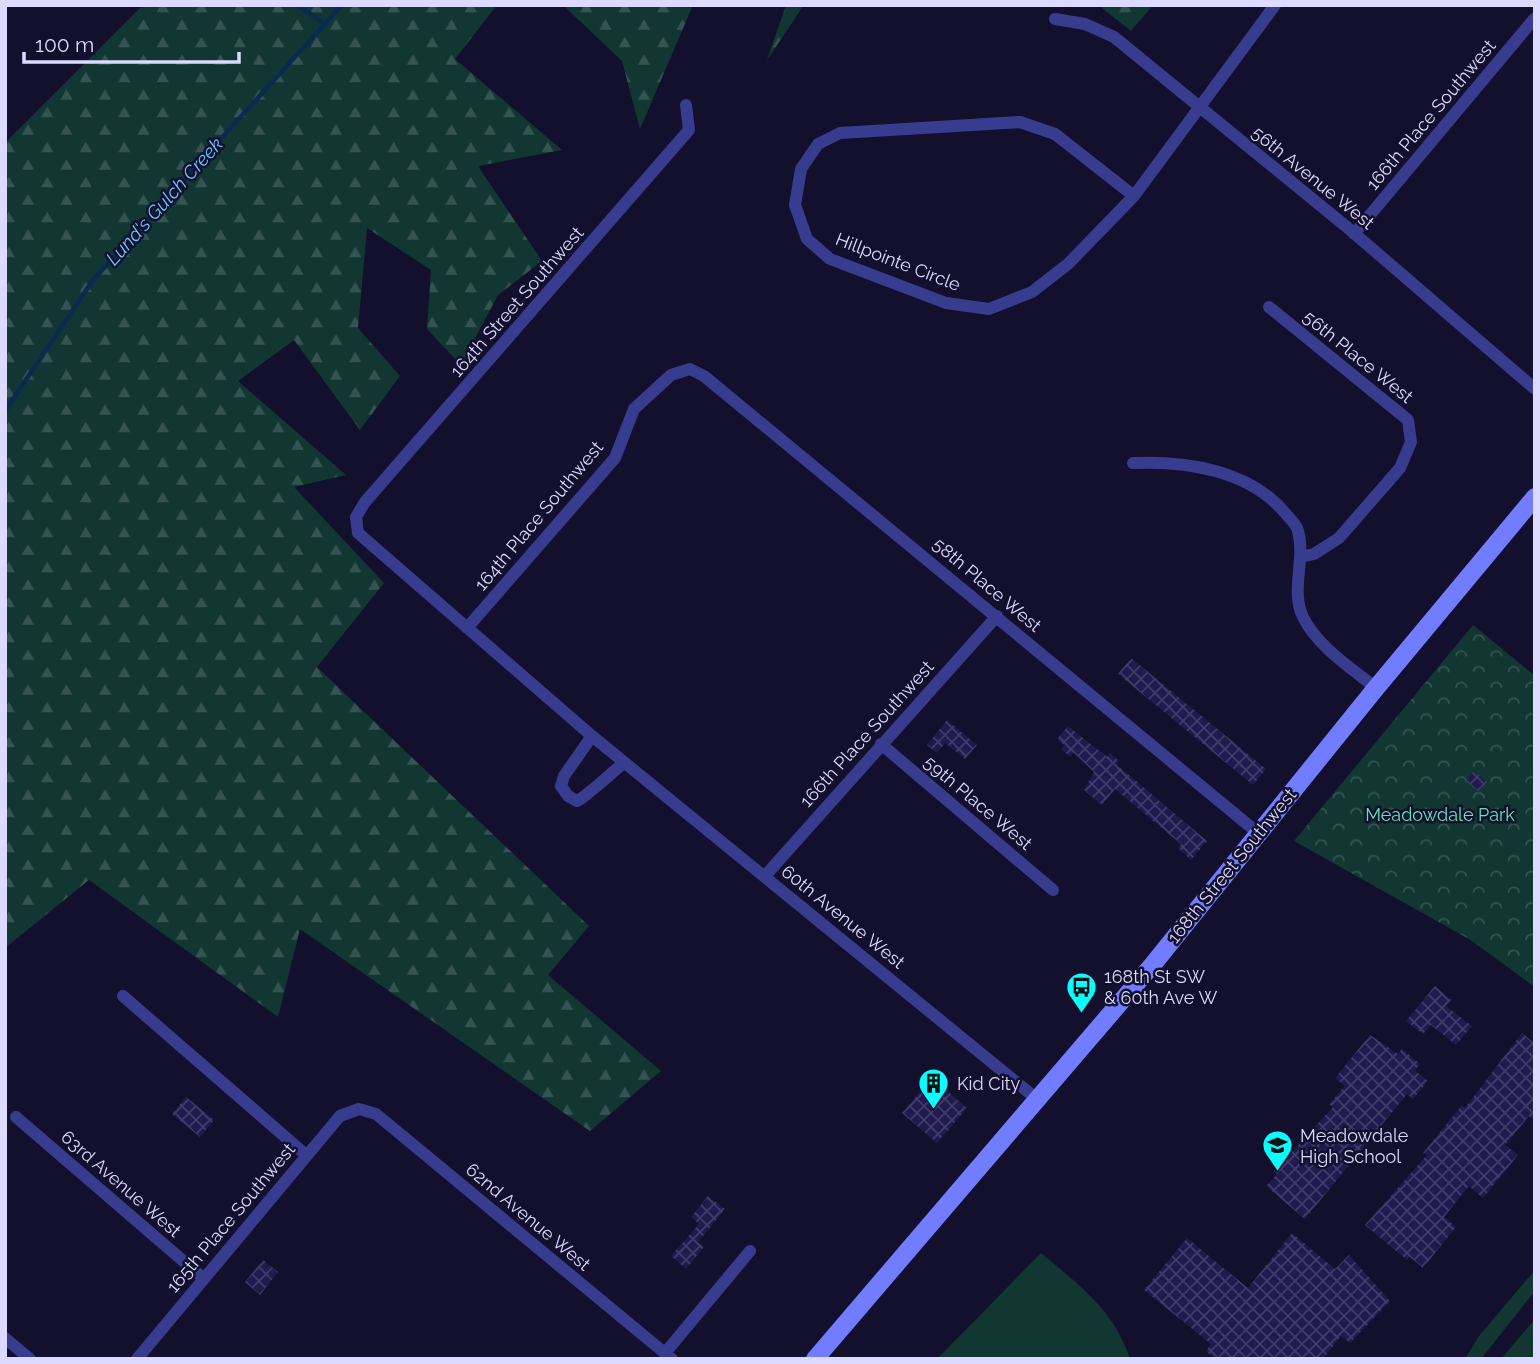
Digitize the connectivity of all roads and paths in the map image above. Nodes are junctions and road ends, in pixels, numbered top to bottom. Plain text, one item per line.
1 (1275, 5) edge
2 (1055, 19) dead end
3 (1534, 19) edge
4 (686, 105) dead end
5 (1200, 109) junction
6 (1134, 197) junction
7 (1354, 234) junction
8 (1269, 307) dead end
9 (690, 369) joint
10 (1535, 389) edge
11 (1133, 463) dead end
12 (1535, 497) edge
13 (356, 517) joint
14 (1300, 556) junction
15 (997, 616) junction
16 (467, 628) junction
17 (1376, 688) junction
18 (593, 736) junction
19 (881, 744) junction
20 (624, 763) junction
21 (1258, 833) junction
22 (765, 876) junction
23 (1054, 890) dead end
24 (123, 996) dead end
25 (1038, 1100) junction
26 (359, 1109) joint
27 (16, 1117) dead end
28 (306, 1155) junction
29 (750, 1251) dead end
30 (203, 1278) junction
31 (5, 1338) edge
32 (668, 1356) edge
33 (30, 1359) edge
34 (137, 1359) edge
35 (815, 1359) edge

1 - 5 street
2 - 5 street, 56th Avenue West
3 - 7 street, 166th Place Southwest
4 - 13 street, 164th Street Southwest
5 - 6 street, Hillpointe Circle
5 - 7 street, 56th Avenue West
6 - 6 street, Hillpointe Circle
7 - 10 street, 56th Avenue West
8 - 14 street, 56th Place West
9 - 15 street, 58th Place West
9 - 16 street, 164th Place Southwest
11 - 14 street
12 - 17 main road, 168th Street Southwest
13 - 16 street, 60th Avenue West
14 - 17 street
15 - 19 street, 166th Place Southwest
15 - 21 street, 58th Place West
16 - 18 street, 60th Avenue West
17 - 21 main road, 168th Street Southwest
18 - 20 street, 60th Avenue West
18 - 20 street
19 - 22 street, 166th Place Southwest
19 - 23 street, 59th Place West
20 - 22 street, 60th Avenue West
21 - 25 main road, 168th Street Southwest
22 - 25 street, 60th Avenue West
24 - 28 street
25 - 35 main road, 168th Street Southwest
26 - 28 street, 165th Place Southwest
26 - 32 street, 62nd Avenue West
27 - 30 street, 63rd Avenue West
28 - 30 street, 165th Place Southwest
29 - 32 street
30 - 34 street, 165th Place Southwest
31 - 33 street

